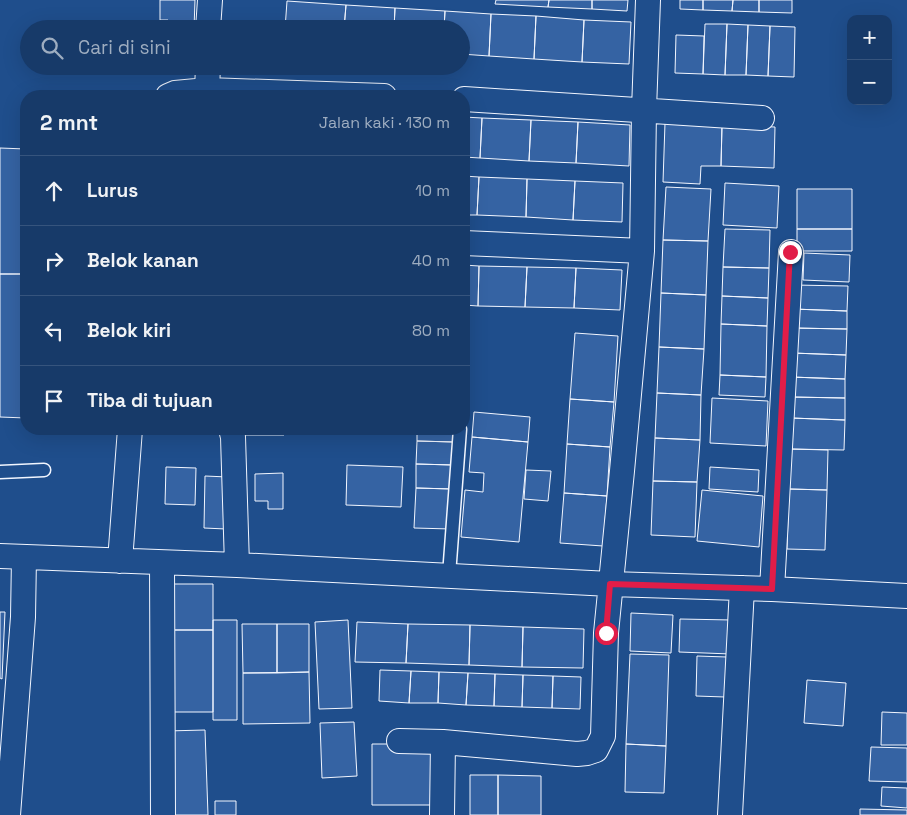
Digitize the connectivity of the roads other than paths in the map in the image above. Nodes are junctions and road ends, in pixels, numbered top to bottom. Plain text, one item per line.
1 (210, 0) edge
2 (648, 0) edge
3 (209, 20) edge
4 (208, 75) edge
5 (207, 90) edge
6 (470, 99) edge
7 (644, 110) junction
8 (762, 118) dead end
9 (470, 243) edge
10 (642, 251) junction
11 (790, 252) dead end
12 (130, 435) edge
13 (232, 435) edge
14 (460, 435) edge
15 (44, 470) dead end
16 (0, 472) edge
17 (0, 556) edge
18 (24, 557) junction
19 (120, 561) junction
20 (162, 563) junction
21 (237, 565) junction
22 (449, 575) junction
23 (610, 584) junction
24 (742, 588) junction
25 (772, 589) junction
26 (907, 596) edge
27 (399, 741) dead end
28 (443, 742) junction
29 (6, 762) edge
30 (8, 815) edge
31 (162, 815) edge
32 (442, 815) edge
33 (730, 815) edge

1 - 3 street
2 - 7 street
4 - 5 street
6 - 7 street
7 - 8 street
7 - 10 street
9 - 10 street
10 - 23 street
11 - 25 street
12 - 19 street
13 - 21 street
14 - 22 lane
15 - 16 lane
17 - 18 street
18 - 19 street
18 - 29 street
19 - 20 street
20 - 21 street
20 - 31 street
21 - 22 street
22 - 23 street
23 - 24 street
23 - 28 street
24 - 25 street
24 - 33 street
25 - 26 street
27 - 28 street
28 - 32 street
29 - 30 street

